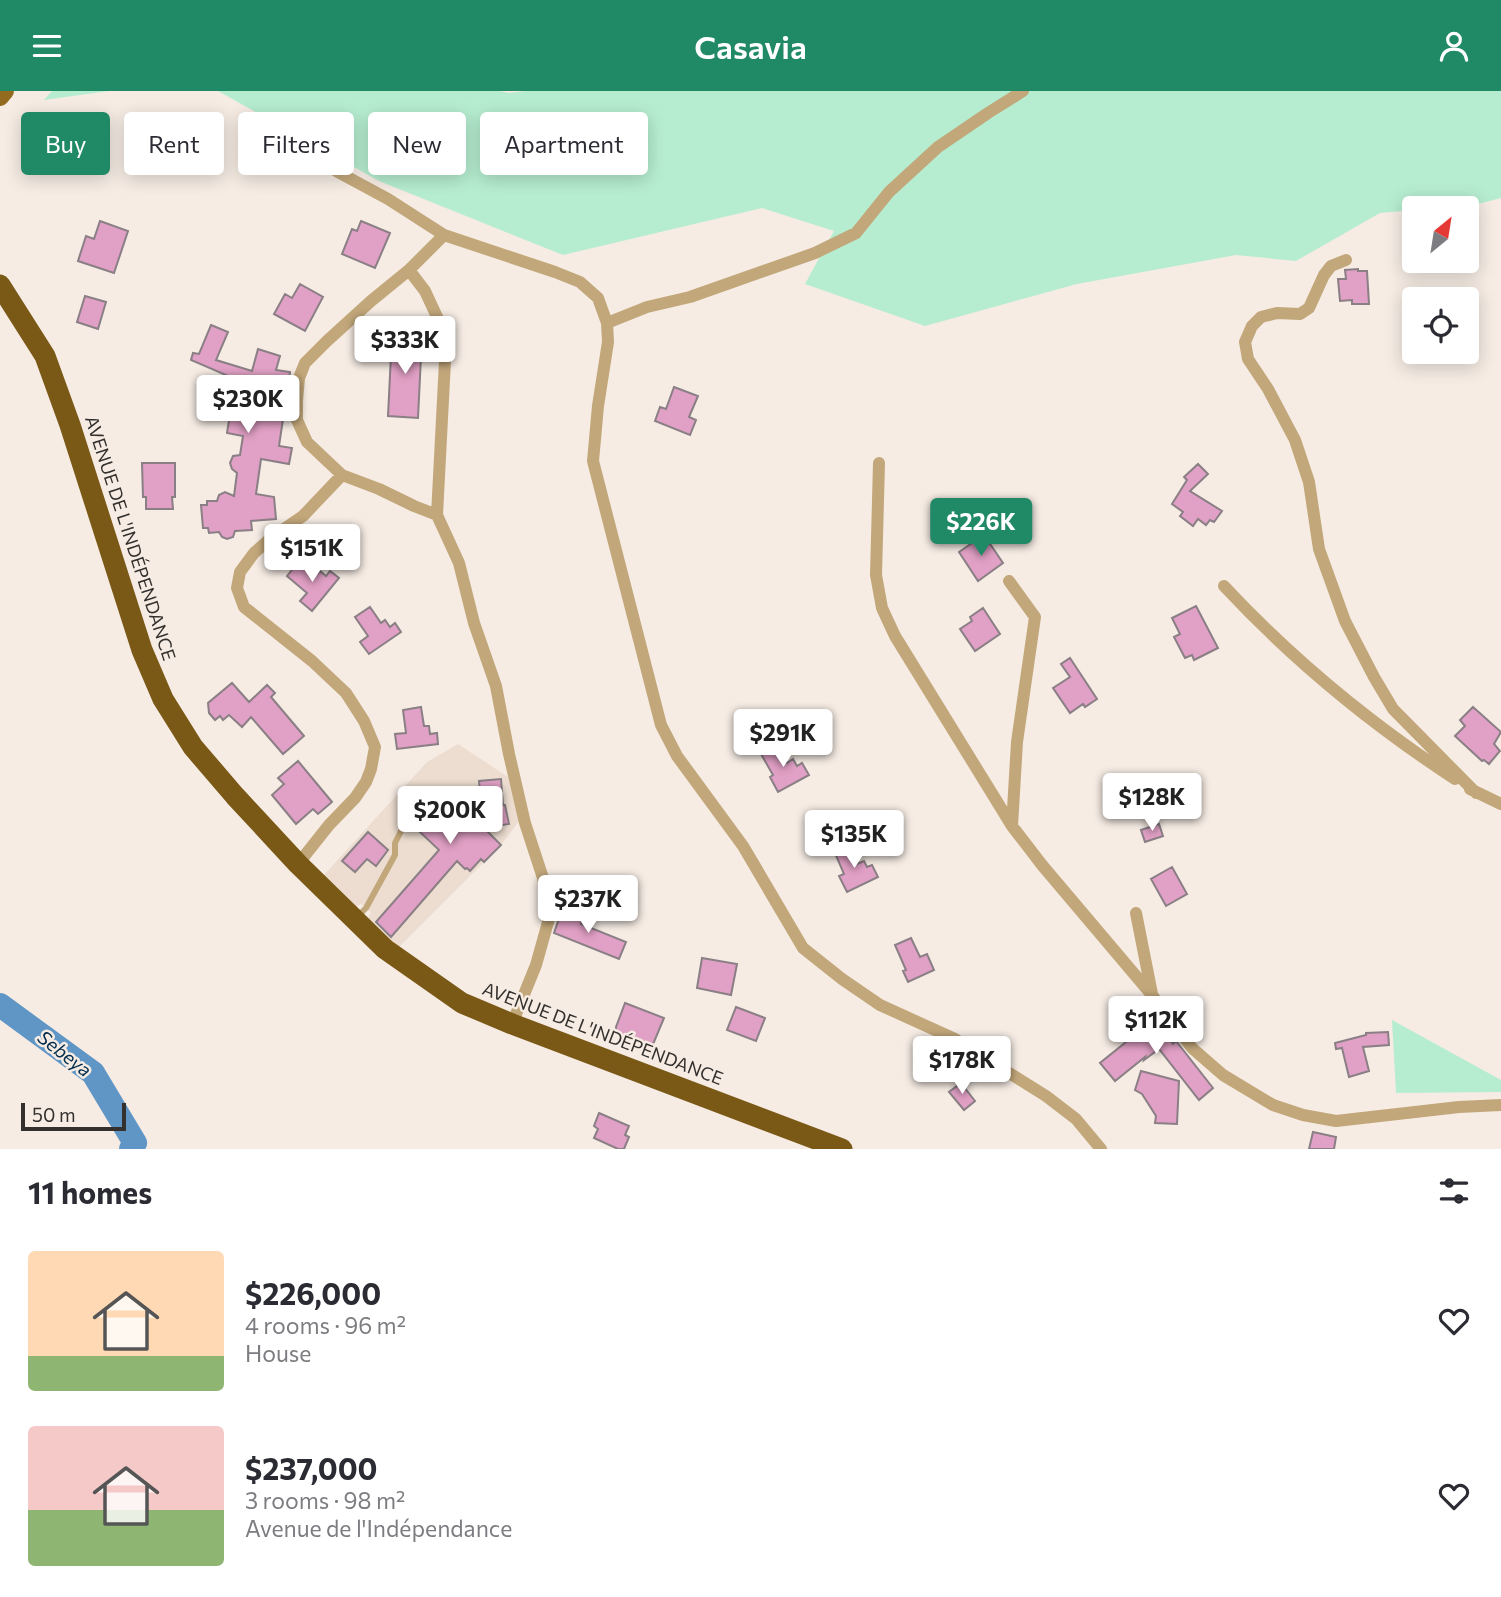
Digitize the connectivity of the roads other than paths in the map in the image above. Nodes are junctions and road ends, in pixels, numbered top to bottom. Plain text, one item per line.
1 (5, 91) edge
2 (1023, 91) edge
3 (0, 97) edge
4 (344, 175) edge
5 (444, 235) junction
6 (1346, 260) dead end
7 (410, 270) junction
8 (1, 283) edge
9 (607, 323) junction
10 (879, 463) dead end
11 (342, 475) junction
12 (437, 515) junction
13 (1009, 581) dead end
14 (1224, 586) dead end
15 (1476, 793) junction
16 (1501, 804) edge
17 (410, 813) dead end
18 (1012, 826) junction
19 (298, 864) junction
20 (1136, 913) dead end
21 (355, 920) junction
22 (1152, 995) junction
23 (512, 1024) junction
24 (1501, 1105) edge
25 (842, 1149) edge
26 (1101, 1149) edge

1 - 3 main road
2 - 9 street
4 - 5 street
5 - 7 street
5 - 9 street
6 - 15 street
7 - 11 street
7 - 12 street
8 - 19 highway, AVENUE DE L'INDÉPENDANCE
9 - 26 street
10 - 18 street
11 - 12 street
11 - 19 street
12 - 23 street
13 - 18 street
14 - 15 street
15 - 16 street
17 - 21 lane
18 - 22 street
19 - 21 highway, AVENUE DE L'INDÉPENDANCE
20 - 22 street
21 - 23 highway, AVENUE DE L'INDÉPENDANCE
22 - 24 street
23 - 25 highway, AVENUE DE L'INDÉPENDANCE

